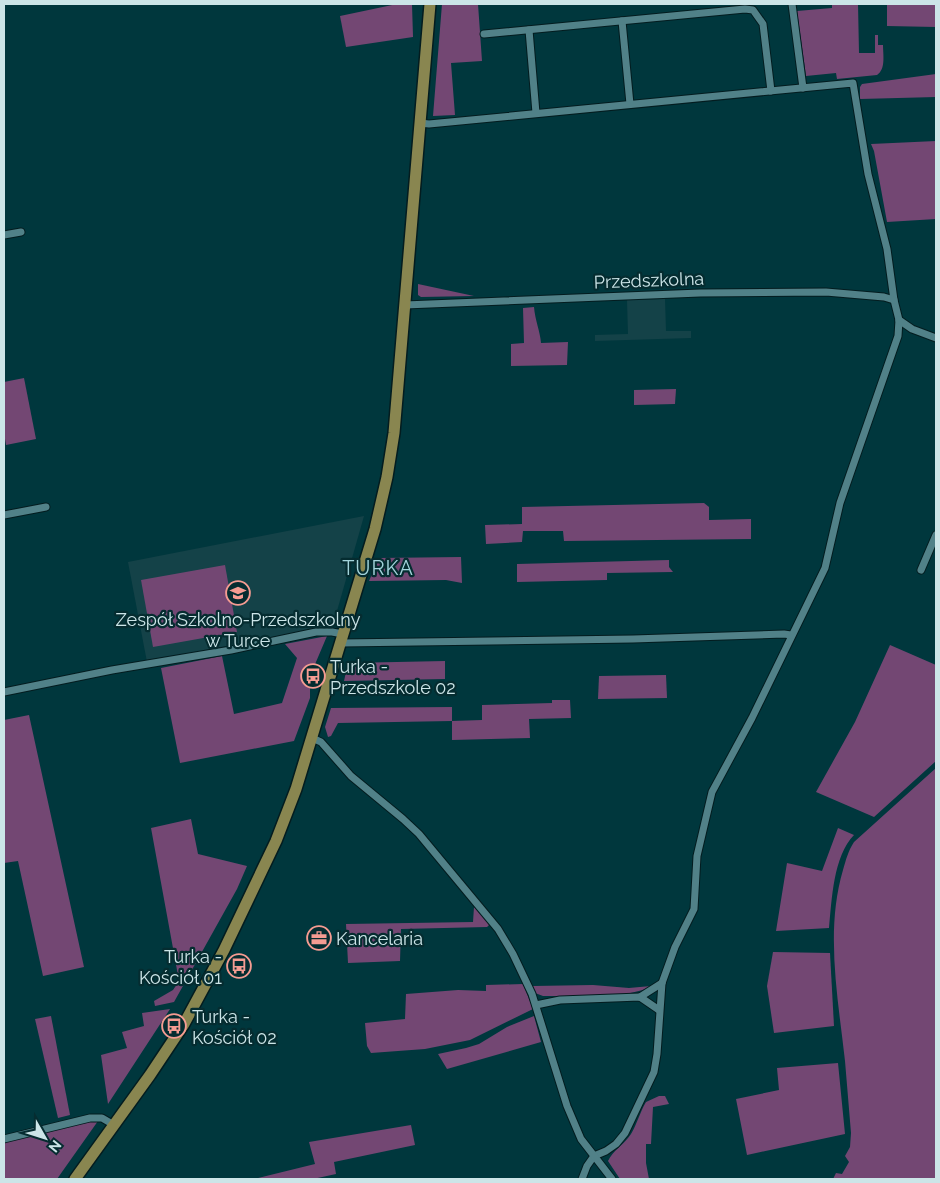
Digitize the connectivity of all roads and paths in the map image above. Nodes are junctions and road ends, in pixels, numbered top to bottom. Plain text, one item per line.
1 (430, 4) edge
2 (792, 4) edge
3 (622, 21) junction
4 (529, 30) junction
5 (484, 34) dead end
6 (803, 88) junction
7 (771, 91) junction
8 (630, 104) junction
9 (536, 113) junction
10 (420, 123) junction
11 (21, 232) dead end
12 (4, 235) edge
13 (894, 300) junction
14 (405, 305) junction
15 (899, 320) junction
16 (936, 338) edge
17 (46, 507) dead end
18 (4, 515) edge
19 (936, 535) edge
20 (921, 570) dead end
21 (791, 635) junction
22 (342, 639) junction
23 (4, 692) edge
24 (312, 738) junction
25 (662, 983) junction
26 (640, 997) junction
27 (536, 1005) junction
28 (659, 1010) junction
29 (114, 1125) junction
30 (4, 1139) edge
31 (594, 1156) junction
32 (75, 1179) edge
33 (582, 1179) edge
34 (612, 1179) edge

1 - 10 main road
2 - 6 street
3 - 4 street
3 - 7 street
3 - 8 street
4 - 5 street
4 - 9 street
6 - 7 street
6 - 13 street
7 - 8 street
8 - 9 street
9 - 10 street
10 - 14 main road
11 - 12 street
13 - 14 street, Przedszkolna
13 - 15 street
14 - 22 main road
15 - 16 street
15 - 21 street
17 - 18 street
19 - 20 street
21 - 22 street
21 - 25 street
22 - 23 street
22 - 24 main road
24 - 27 street
24 - 29 main road
25 - 26 street
25 - 28 street
26 - 27 street
26 - 28 street
27 - 31 street
28 - 31 street
29 - 30 street
29 - 32 main road
31 - 33 street
31 - 34 street

